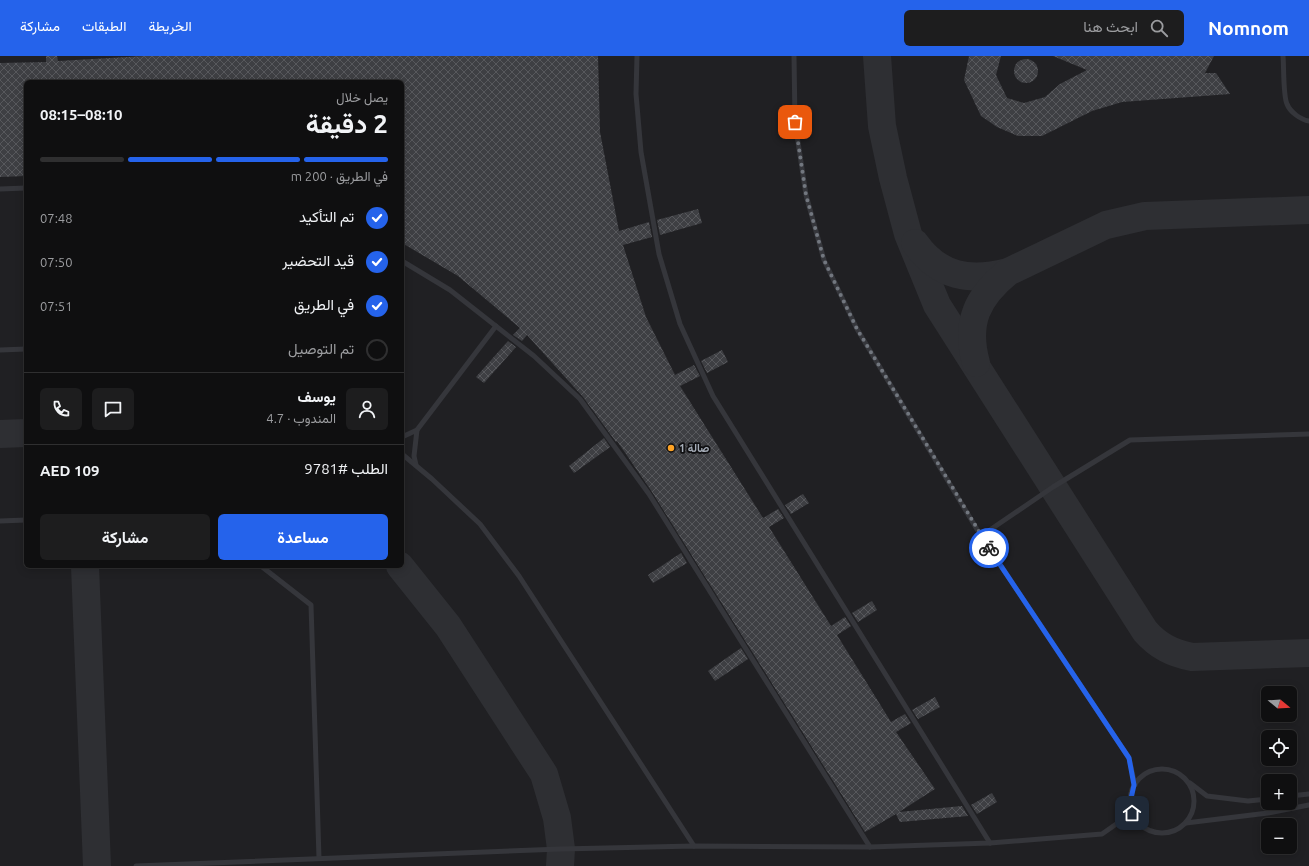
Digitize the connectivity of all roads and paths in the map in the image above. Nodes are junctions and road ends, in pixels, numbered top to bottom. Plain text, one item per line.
1 (637, 56) edge
2 (794, 56) edge
3 (1283, 56) edge
4 (1309, 121) edge
5 (24, 188) edge
6 (0, 189) edge
7 (404, 262) edge
8 (496, 326) junction
9 (24, 349) edge
10 (0, 350) edge
11 (417, 430) junction
12 (1309, 434) edge
13 (404, 436) edge
14 (404, 456) edge
15 (416, 466) junction
16 (24, 520) edge
17 (0, 521) edge
18 (981, 536) junction
19 (264, 568) edge
20 (1188, 782) junction
21 (1134, 785) junction
22 (1309, 794) edge
23 (1297, 795) edge
24 (1261, 800) edge
25 (1309, 805) edge
26 (1132, 813) junction
27 (1186, 823) junction
28 (990, 843) junction
29 (694, 846) junction
30 (870, 847) junction
31 (319, 858) junction
32 (136, 866) edge

1 - 28 lane
2 - 18 lane
3 - 4 lane
5 - 6 lane
7 - 8 lane
8 - 11 lane
8 - 30 lane
9 - 10 lane
11 - 13 lane
11 - 15 lane
12 - 18 lane
14 - 15 lane
15 - 29 lane
16 - 17 lane
18 - 21 lane
19 - 31 lane
20 - 21 lane
20 - 24 lane
20 - 27 lane
21 - 26 lane
22 - 23 lane
25 - 27 lane
26 - 27 lane
26 - 28 lane
28 - 30 lane
29 - 30 lane
29 - 31 lane
31 - 32 lane

